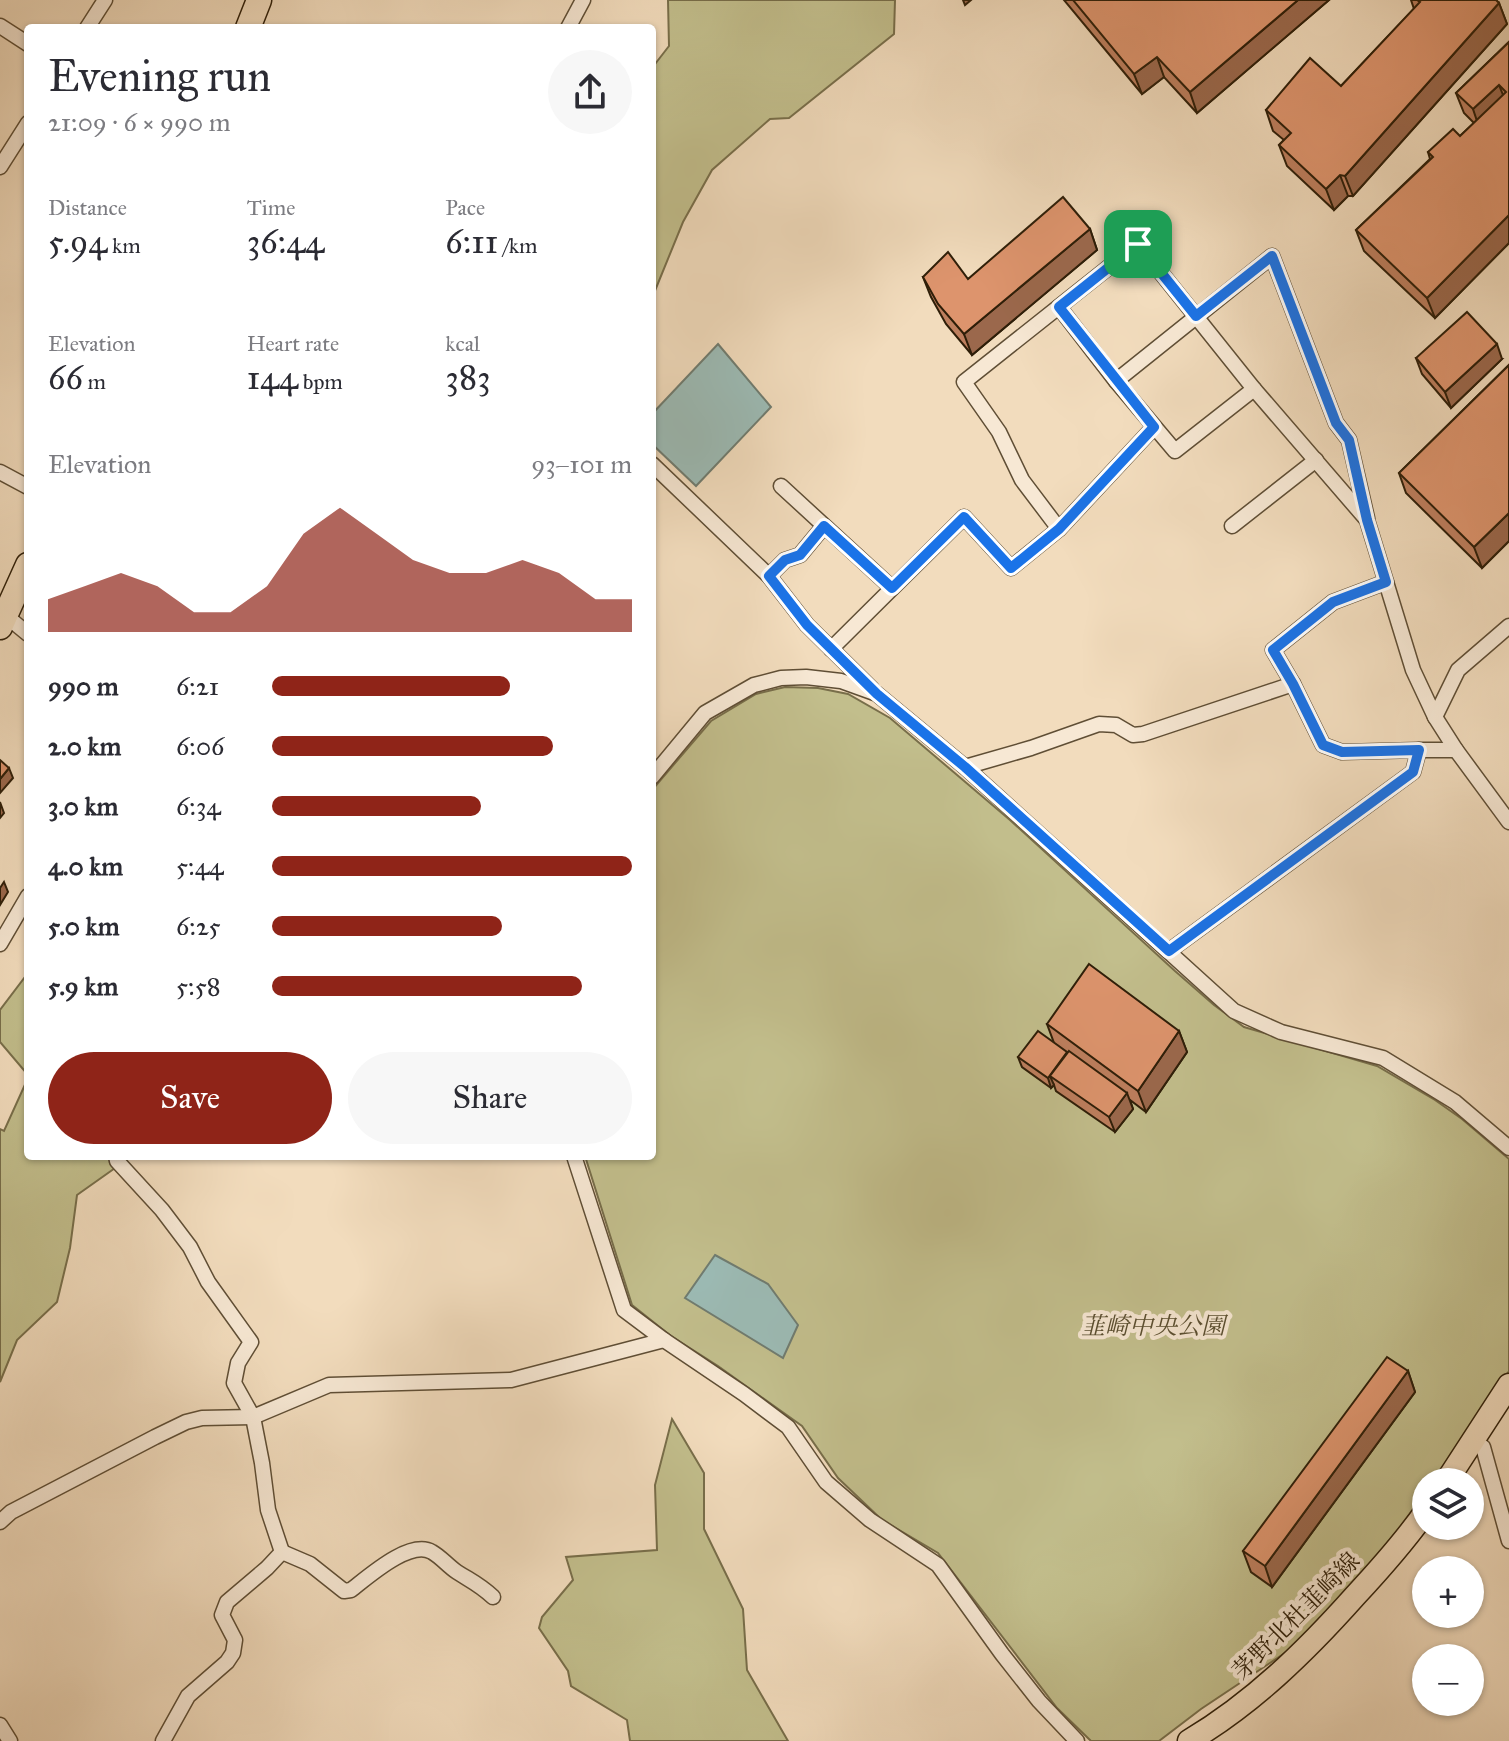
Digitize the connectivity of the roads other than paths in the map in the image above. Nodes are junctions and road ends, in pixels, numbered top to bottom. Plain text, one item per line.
1 (105, 0) edge
2 (259, 0) edge
3 (583, 0) edge
4 (90, 24) edge
5 (250, 24) edge
6 (570, 24) edge
7 (0, 26) edge
8 (24, 41) edge
9 (24, 129) edge
10 (0, 167) edge
11 (1059, 307) junction
12 (1196, 316) junction
13 (1116, 381) junction
14 (1254, 389) junction
15 (1154, 427) junction
16 (1316, 460) junction
17 (656, 468) edge
18 (0, 472) edge
19 (24, 485) edge
20 (781, 486) dead end
21 (1367, 520) junction
22 (824, 526) junction
23 (1232, 526) dead end
24 (1059, 529) junction
25 (24, 573) edge
26 (769, 576) junction
27 (1386, 582) junction
28 (892, 588) junction
29 (2, 619) edge
30 (1509, 626) edge
31 (24, 632) edge
32 (831, 649) junction
33 (1293, 684) junction
34 (877, 694) junction
35 (1435, 717) junction
36 (1419, 750) junction
37 (1456, 750) junction
38 (965, 767) junction
39 (656, 772) edge
40 (1509, 822) edge
41 (24, 903) edge
42 (0, 944) edge
43 (1169, 951) junction
44 (1509, 1148) edge
45 (117, 1160) edge
46 (575, 1160) edge
47 (664, 1340) junction
48 (1509, 1385) edge
49 (253, 1417) junction
50 (1473, 1441) junction
51 (1455, 1468) edge
52 (0, 1522) edge
53 (1412, 1531) edge
54 (1509, 1541) edge
55 (282, 1552) junction
56 (493, 1597) dead end
57 (0, 1725) edge
58 (10, 1741) edge
59 (163, 1741) edge
60 (1077, 1741) edge
61 (1189, 1741) edge

1 - 4 street
2 - 5 highway
3 - 6 street
7 - 8 street
9 - 10 street
11 - 12 street
11 - 13 street
11 - 24 street
12 - 13 street
12 - 14 street
12 - 21 street
13 - 15 street
14 - 15 street
14 - 16 street
15 - 24 street
16 - 21 street
16 - 23 street
17 - 26 street
18 - 19 street
20 - 22 street
21 - 27 street
22 - 26 street
22 - 28 street
24 - 28 street
25 - 29 highway
26 - 32 street
27 - 33 street
27 - 35 street
28 - 32 street
29 - 31 street
30 - 35 street
32 - 34 street
33 - 36 street
33 - 38 street
34 - 38 street
34 - 39 street
35 - 37 street
36 - 37 street
36 - 43 street
37 - 40 street
38 - 43 street
41 - 42 street
43 - 44 street
45 - 49 street
46 - 47 street
47 - 49 street
47 - 60 street
48 - 50 main road
49 - 52 street
49 - 55 street
50 - 51 main road
50 - 54 street
53 - 61 main road, 茅野北杜韮崎線
55 - 56 street
55 - 59 street
57 - 58 street

